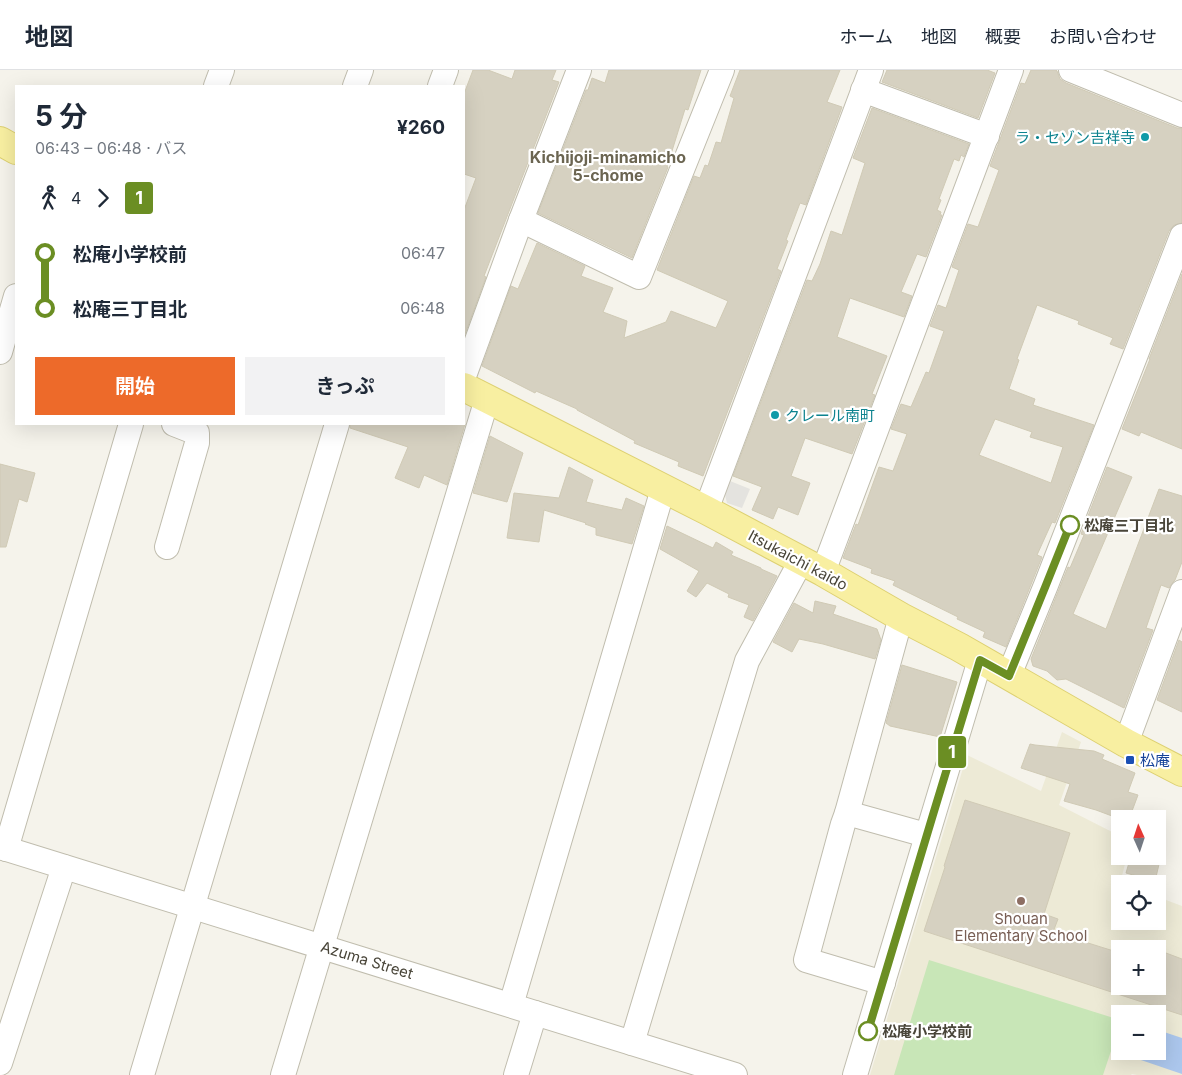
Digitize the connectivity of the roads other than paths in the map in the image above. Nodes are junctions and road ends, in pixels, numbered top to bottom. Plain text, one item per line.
1 (222, 70) edge
2 (361, 70) edge
3 (446, 70) edge
4 (579, 70) edge
5 (722, 70) edge
6 (1012, 70) edge
7 (1071, 70) edge
8 (867, 80) edge
9 (216, 85) edge
10 (355, 85) edge
11 (440, 85) edge
12 (1182, 115) edge
13 (986, 136) junction
14 (0, 141) edge
15 (15, 149) edge
16 (521, 220) junction
17 (1182, 236) edge
18 (15, 300) edge
19 (0, 352) edge
20 (465, 373) edge
21 (475, 393) edge
22 (131, 425) edge
23 (177, 425) edge
24 (337, 425) edge
25 (662, 489) junction
26 (706, 510) junction
27 (167, 547) dead end
28 (812, 566) junction
29 (1182, 592) edge
30 (901, 617) junction
31 (980, 660) junction
32 (1009, 676) junction
33 (1126, 743) junction
34 (1182, 772) edge
35 (847, 813) junction
36 (926, 835) junction
37 (3, 848) edge
38 (64, 867) junction
39 (193, 906) junction
40 (322, 946) junction
41 (883, 983) junction
42 (511, 1005) junction
43 (534, 1012) junction
44 (632, 1043) junction
45 (0, 1063) edge
46 (694, 1069) edge
47 (142, 1075) edge
48 (283, 1075) edge
49 (516, 1075) edge
50 (735, 1075) edge
51 (855, 1075) edge

1 - 9 street
2 - 10 street
3 - 11 street
4 - 16 street
5 - 16 street
6 - 13 street
7 - 12 street
8 - 13 street
8 - 26 street
13 - 28 street
14 - 15 main road
16 - 20 street
17 - 32 street
18 - 19 street
21 - 25 main road, Itsukaichi kaido
21 - 40 street
22 - 37 street
23 - 27 street
24 - 39 street
25 - 26 main road, Itsukaichi kaido
25 - 42 street
26 - 28 main road, Itsukaichi kaido
28 - 30 main road, Itsukaichi kaido
28 - 44 street
29 - 33 street
30 - 31 main road, Itsukaichi kaido
30 - 35 street
31 - 32 main road, Itsukaichi kaido
31 - 36 street
32 - 33 main road, Itsukaichi kaido
33 - 34 main road, Itsukaichi kaido
35 - 36 street
35 - 41 street
36 - 41 street
37 - 38 street, Azuma Street
38 - 39 street, Azuma Street
38 - 45 street
39 - 40 street, Azuma Street
39 - 47 street
40 - 42 street, Azuma Street
40 - 48 street
41 - 51 street
42 - 43 street, Azuma Street
43 - 44 street, Azuma Street
43 - 49 street
44 - 46 street, Azuma Street
46 - 50 street, Azuma Street

